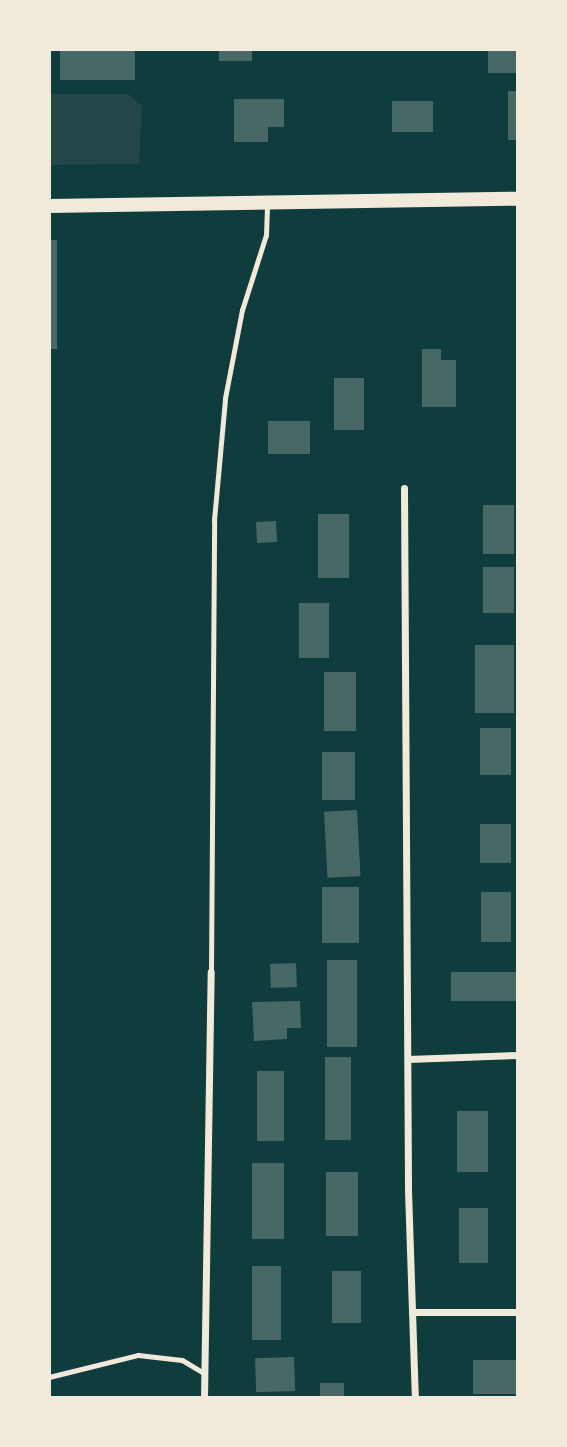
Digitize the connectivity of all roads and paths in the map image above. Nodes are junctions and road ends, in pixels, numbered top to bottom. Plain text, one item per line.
1 (518, 198) edge
2 (267, 202) junction
3 (49, 206) edge
4 (404, 488) dead end
5 (211, 972) joint
6 (518, 1055) edge
7 (408, 1059) junction
8 (412, 1312) junction
9 (518, 1312) edge
10 (204, 1373) junction
11 (49, 1377) edge
12 (204, 1398) edge
13 (415, 1398) edge

1 - 2 main road
2 - 3 main road
2 - 5 lane
4 - 7 street
5 - 10 street
6 - 7 street
7 - 8 street
8 - 9 street
8 - 13 street
10 - 11 lane
10 - 12 street

